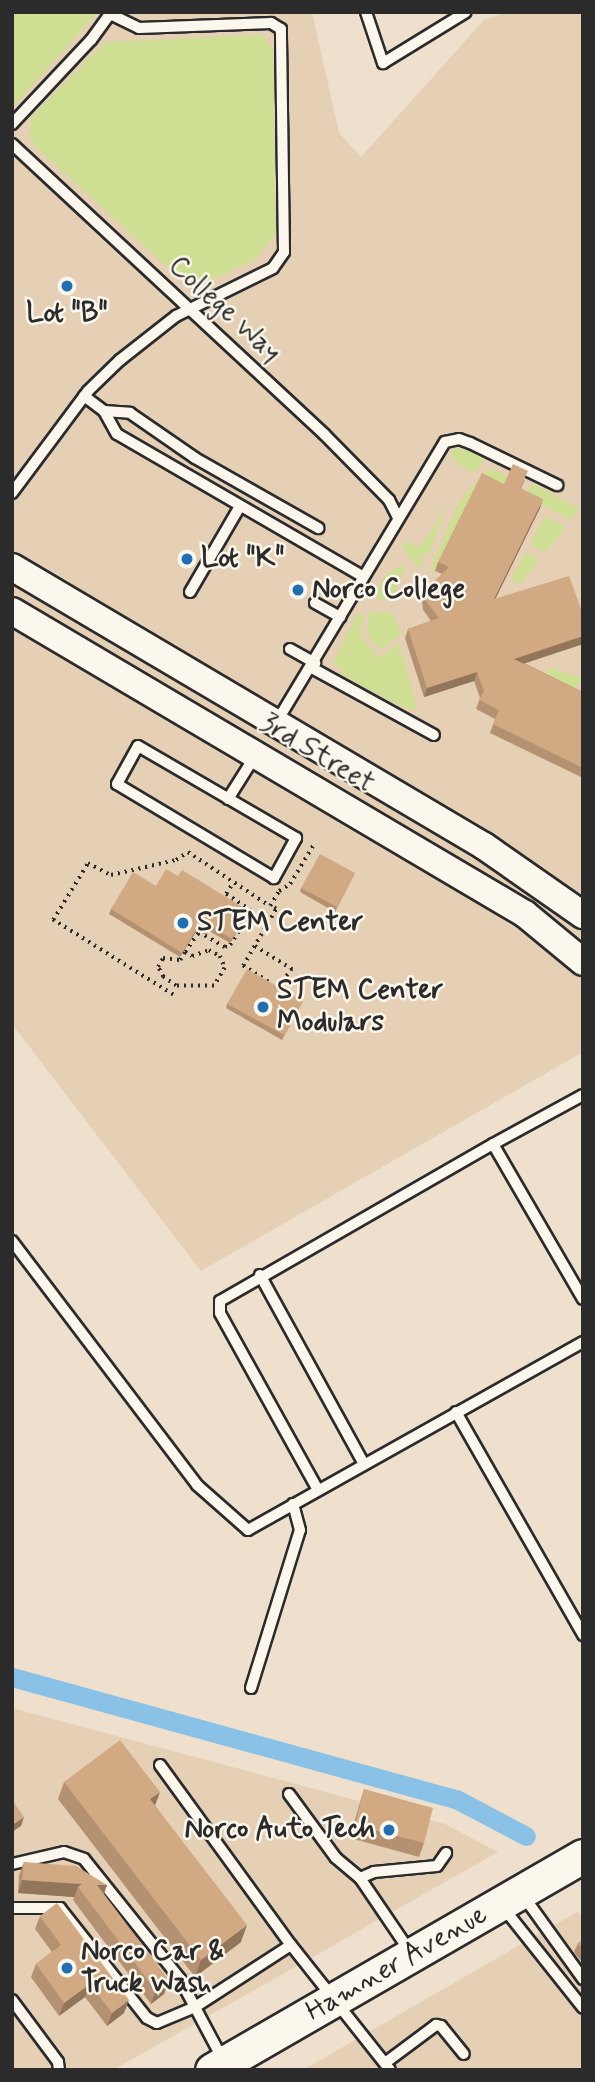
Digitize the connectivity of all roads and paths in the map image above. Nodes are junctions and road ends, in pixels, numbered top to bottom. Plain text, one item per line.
1 (366, 12) edge
2 (466, 12) edge
3 (110, 13) edge
4 (12, 124) edge
5 (12, 144) edge
6 (189, 309) junction
7 (83, 396) junction
8 (104, 411) junction
9 (557, 485) dead end
10 (12, 493) edge
11 (240, 506) junction
12 (397, 516) junction
13 (318, 528) dead end
14 (12, 567) edge
15 (362, 576) junction
16 (190, 592) dead end
17 (315, 603) dead end
18 (12, 611) edge
19 (340, 617) junction
20 (290, 649) dead end
21 (314, 665) junction
22 (276, 723) junction
23 (435, 735) dead end
24 (257, 754) junction
25 (228, 799) junction
26 (314, 844) dead end
27 (233, 883) junction
28 (270, 906) junction
29 (583, 915) edge
30 (255, 946) junction
31 (185, 952) junction
32 (583, 962) edge
33 (173, 995) dead end
34 (583, 1095) edge
35 (493, 1144) junction
36 (12, 1241) edge
37 (260, 1275) junction
38 (583, 1299) edge
39 (583, 1342) edge
40 (456, 1412) junction
41 (365, 1464) junction
42 (318, 1490) junction
43 (293, 1504) junction
44 (583, 1634) edge
45 (251, 1688) dead end
46 (160, 1765) dead end
47 (289, 1794) dead end
48 (446, 1853) dead end
49 (583, 1856) edge
50 (12, 1864) edge
51 (360, 1878) junction
52 (520, 1892) junction
53 (12, 1908) edge
54 (291, 1945) junction
55 (413, 1955) junction
56 (583, 1979) edge
57 (12, 2000) edge
58 (335, 2001) junction
59 (195, 2007) junction
60 (583, 2008) edge
61 (464, 2054) dead end
62 (388, 2066) edge
63 (222, 2067) edge
64 (59, 2070) edge

1 - 2 lane
3 - 4 lane
3 - 6 lane
5 - 6 lane, College Way
6 - 7 lane
6 - 12 lane, College Way
7 - 8 lane
7 - 10 lane
8 - 11 lane
8 - 13 lane
9 - 12 lane
11 - 15 lane
11 - 16 lane
12 - 15 lane
14 - 22 street, 3rd Street
15 - 19 lane
17 - 19 lane
18 - 24 street, 3rd Street
19 - 21 lane
20 - 21 lane
21 - 22 lane
21 - 23 lane
22 - 29 street, 3rd Street
24 - 25 lane
24 - 32 street, 3rd Street
25 - 25 lane
26 - 28 path
27 - 28 path
27 - 31 path
27 - 33 path
28 - 30 path
30 - 30 path
31 - 31 path
34 - 35 lane
35 - 37 lane
35 - 38 lane
36 - 43 lane
37 - 41 lane
37 - 42 lane
39 - 40 lane
40 - 41 lane
40 - 44 lane
41 - 42 lane
42 - 43 lane
43 - 45 lane
46 - 54 lane
47 - 51 lane
48 - 51 lane
49 - 52 main road, Hamner Avenue
50 - 59 lane
51 - 55 lane
52 - 55 main road, Hamner Avenue
52 - 56 lane
52 - 60 lane
53 - 59 lane
54 - 58 lane
54 - 59 lane
55 - 58 main road, Hamner Avenue
57 - 64 lane
58 - 62 lane
58 - 63 main road, Hamner Avenue
59 - 63 lane
61 - 62 lane

